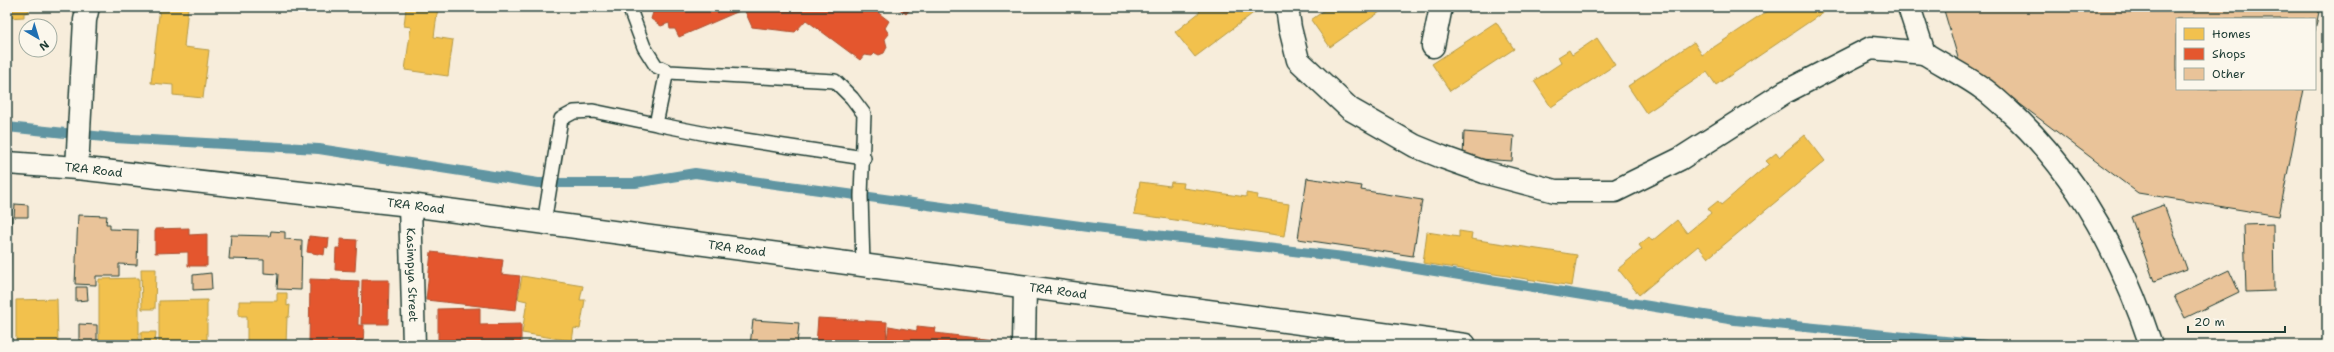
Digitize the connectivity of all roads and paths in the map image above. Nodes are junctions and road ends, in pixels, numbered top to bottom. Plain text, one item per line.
1 (88, 7) edge
2 (629, 7) edge
3 (1287, 7) edge
4 (1441, 7) edge
5 (1909, 7) edge
6 (1433, 46) dead end
7 (1924, 53) junction
8 (667, 71) junction
9 (656, 124) junction
10 (864, 158) junction
11 (7, 163) edge
12 (77, 168) junction
13 (410, 205) junction
14 (544, 223) junction
15 (863, 266) junction
16 (1025, 287) junction
17 (414, 345) edge
18 (1024, 345) edge
19 (1465, 345) edge
20 (2151, 345) edge

1 - 12 street
2 - 8 lane
3 - 7 street
4 - 6 street
5 - 7 street
7 - 20 street
8 - 9 lane
8 - 10 lane
9 - 10 lane
9 - 14 lane
10 - 15 lane
11 - 12 street, TRA Road
12 - 13 street, TRA Road
13 - 14 street, TRA Road
13 - 17 street, Kasimpya Street
14 - 15 street, TRA Road
15 - 16 street, TRA Road
16 - 18 street
16 - 19 street, TRA Road

